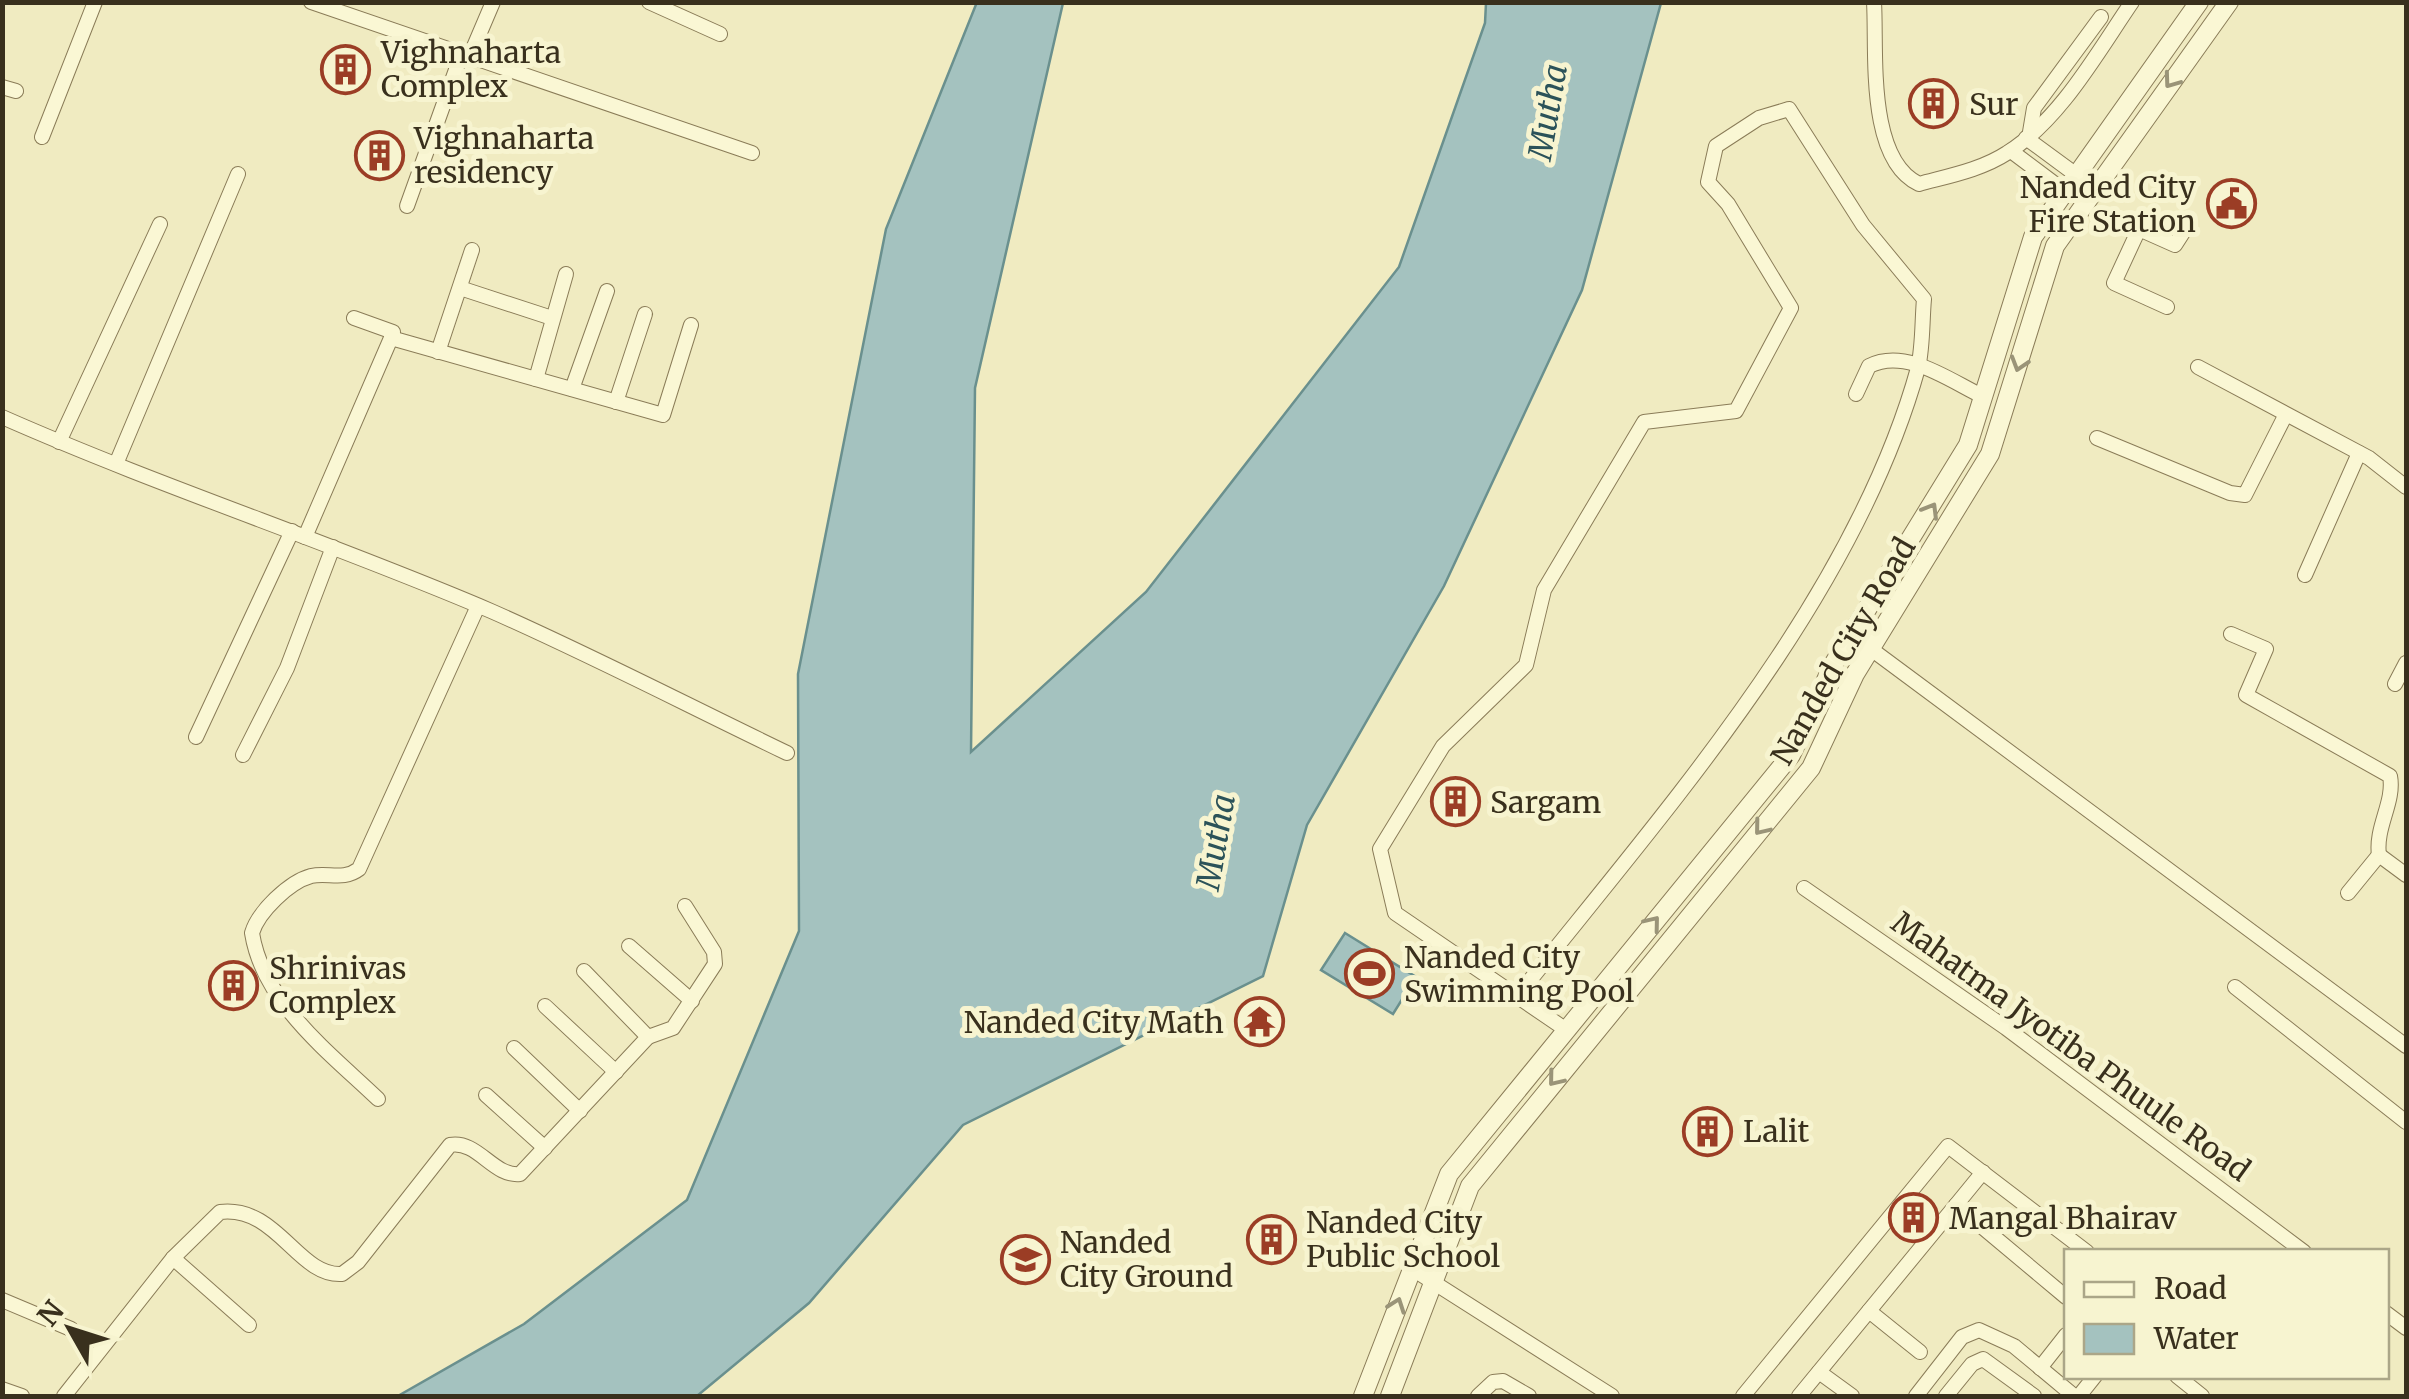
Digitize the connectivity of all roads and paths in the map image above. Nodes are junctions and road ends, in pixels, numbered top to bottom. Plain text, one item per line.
1 (95, 2) edge
2 (311, 2) edge
3 (493, 2) edge
4 (649, 2) edge
5 (1874, 2) edge
6 (2132, 2) edge
7 (2199, 2) edge
8 (2228, 2) edge
9 (328, 4) edge
10 (2101, 17) dead end
11 (720, 34) dead end
12 (466, 54) junction
13 (2028, 135) junction
14 (42, 137) dead end
15 (2011, 151) junction
16 (752, 153) dead end
17 (238, 174) dead end
18 (2075, 174) junction
19 (2062, 190) junction
20 (407, 206) dead end
21 (160, 224) dead end
22 (2184, 231) dead end
23 (472, 250) dead end
24 (566, 274) dead end
25 (460, 288) junction
26 (607, 290) dead end
27 (2167, 306) dead end
28 (645, 314) dead end
29 (354, 318) dead end
30 (552, 318) junction
31 (691, 324) dead end
32 (391, 338) junction
33 (438, 352) junction
34 (1918, 365) junction
35 (2198, 367) dead end
36 (536, 379) junction
37 (572, 389) junction
38 (1856, 394) dead end
39 (1984, 397) junction
40 (616, 402) junction
41 (2286, 416) junction
42 (2, 417) edge
43 (2098, 438) dead end
44 (58, 442) junction
45 (2359, 453) junction
46 (116, 464) junction
47 (2406, 487) edge
48 (299, 534) junction
49 (333, 546) junction
50 (2305, 575) dead end
51 (478, 606) junction
52 (2231, 634) dead end
53 (1871, 649) junction
54 (2406, 663) edge
55 (2395, 684) dead end
56 (1806, 724) junction
57 (1828, 732) junction
58 (196, 737) dead end
59 (787, 753) dead end
60 (243, 755) dead end
61 (2379, 854) junction
62 (2406, 875) edge
63 (1804, 888) dead end
64 (2348, 893) dead end
65 (685, 906) dead end
66 (629, 946) dead end
67 (584, 971) dead end
68 (2235, 988) dead end
69 (1519, 994) junction
70 (692, 1001) junction
71 (544, 1006) dead end
72 (1565, 1029) junction
73 (648, 1037) junction
74 (2406, 1046) edge
75 (514, 1048) dead end
76 (616, 1072) junction
77 (486, 1095) dead end
78 (378, 1099) dead end
79 (580, 1111) junction
80 (2406, 1122) edge
81 (545, 1148) junction
82 (1983, 1172) junction
83 (1956, 1205) junction
84 (2083, 1249) edge
85 (2300, 1249) edge
86 (174, 1258) junction
87 (1411, 1268) junction
88 (1432, 1280) junction
89 (2064, 1295) edge
90 (2, 1300) edge
91 (1869, 1311) junction
92 (248, 1325) dead end
93 (71, 1329) dead end
94 (2064, 1338) edge
95 (1920, 1352) dead end
96 (2040, 1368) junction
97 (1820, 1372) junction
98 (2181, 1379) edge
99 (2, 1389) edge
100 (1752, 1394) edge
101 (2025, 1394) edge
102 (22, 1396) edge
103 (64, 1396) edge
104 (1363, 1396) edge
105 (1390, 1396) edge
106 (1478, 1396) edge
107 (1528, 1396) edge
108 (1612, 1396) edge
109 (1800, 1396) edge
110 (1852, 1396) edge
111 (1916, 1396) edge
112 (1946, 1396) edge
113 (2077, 1396) edge
114 (2202, 1396) edge

1 - 14 street
2 - 9 street
3 - 12 street
4 - 11 street
5 - 15 street
6 - 13 street
7 - 18 street, Nanded City Road
8 -> 53 street, Nanded City Road
9 - 12 street
10 - 13 street
12 - 16 street
12 - 20 street
13 - 15 street
13 - 18 street
15 - 19 street
17 - 46 street
18 - 19 street, Nanded City Road
19 - 39 street, Nanded City Road
21 - 44 street
22 - 27 street
23 - 25 street
24 - 30 street
25 - 30 street
25 - 33 street
26 - 37 street
28 - 40 street
29 - 32 street
30 - 36 street
31 - 40 street
32 - 33 street
32 - 48 street
33 - 36 street
34 - 38 street
34 - 39 street
34 - 69 street
34 - 69 street
35 - 41 street
36 - 37 street
37 - 40 street
56 -> 39 street, Nanded City Road
41 - 43 street
41 - 45 street
42 - 44 street
44 - 46 street
45 - 47 street
45 - 50 street
46 - 48 street
48 - 49 street
48 - 58 street
49 - 51 street
49 - 60 street
51 - 59 street
51 - 78 street
52 - 61 street
53 - 57 street, Nanded City Road
53 - 74 street
54 - 55 street
56 - 57 street
72 -> 56 street, Nanded City Road
57 -> 88 street, Nanded City Road
61 - 62 street
61 - 64 street
63 - 85 street, Mahatma Jyotiba Phuule Road
65 - 70 street
66 - 70 street
67 - 73 street
68 - 80 street
69 - 72 street
70 - 73 street
71 - 76 street
72 - 87 street, Nanded City Road
73 - 76 street
75 - 79 street
76 - 79 street
77 - 81 street
79 - 81 street
81 - 86 street
82 - 83 street
82 - 84 street
82 - 100 street
83 - 89 street
83 - 91 street
86 - 92 street
86 - 103 street
87 - 88 street
104 -> 87 street, Nanded City Road
88 - 105 street, Nanded City Road
88 - 108 street
90 - 93 street
91 - 95 street
91 - 97 street
94 - 96 street
96 - 111 street
96 - 113 street
97 - 109 street
97 - 110 street
98 - 114 street
99 - 102 street
101 - 112 street
106 - 107 street

